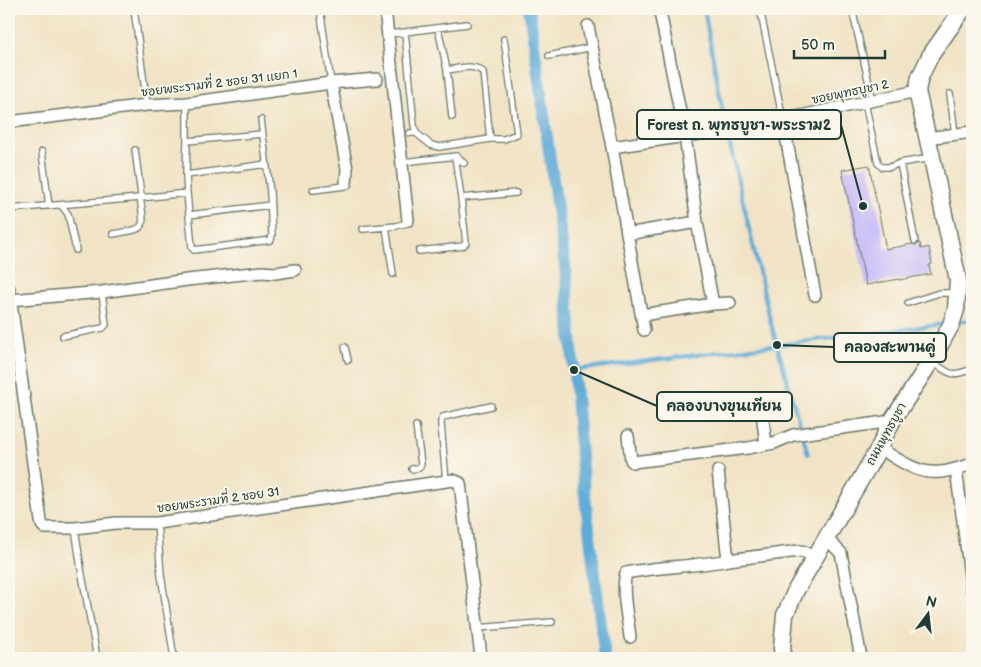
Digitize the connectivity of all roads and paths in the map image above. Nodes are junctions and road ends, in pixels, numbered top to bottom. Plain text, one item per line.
1 (134, 9) edge
2 (320, 9) edge
3 (385, 9) edge
4 (760, 9) edge
5 (852, 9) edge
6 (963, 9) edge
7 (660, 12) dead end
8 (467, 24) dead end
9 (588, 26) dead end
10 (438, 28) junction
11 (405, 32) junction
12 (388, 34) junction
13 (504, 39) dead end
14 (592, 47) junction
15 (549, 56) dead end
16 (447, 70) junction
17 (377, 79) dead end
18 (331, 84) junction
19 (916, 91) junction
20 (950, 94) dead end
21 (869, 102) junction
22 (187, 103) junction
23 (147, 105) junction
24 (452, 117) dead end
25 (261, 120) dead end
26 (782, 120) junction
27 (9, 122) edge
28 (972, 132) edge
29 (262, 134) junction
30 (955, 134) junction
31 (685, 136) junction
32 (928, 138) junction
33 (490, 140) junction
34 (187, 141) junction
35 (612, 147) junction
36 (135, 150) dead end
37 (42, 152) dead end
38 (455, 156) junction
39 (932, 158) junction
40 (402, 162) junction
41 (900, 163) junction
42 (267, 164) junction
43 (464, 164) dead end
44 (186, 175) junction
45 (346, 184) joint
46 (313, 190) dead end
47 (187, 193) junction
48 (516, 193) dead end
49 (140, 198) junction
50 (461, 198) junction
51 (61, 205) junction
52 (271, 205) junction
53 (49, 206) junction
54 (9, 209) edge
55 (189, 215) junction
56 (408, 220) joint
57 (697, 222) junction
58 (386, 227) junction
59 (363, 229) dead end
60 (113, 234) dead end
61 (627, 234) junction
62 (915, 241) dead end
63 (76, 250) dead end
64 (419, 251) dead end
65 (296, 270) dead end
66 (393, 274) dead end
67 (102, 292) junction
68 (10, 294) edge
69 (816, 295) dead end
70 (730, 302) dead end
71 (908, 303) dead end
72 (713, 304) junction
73 (955, 309) junction
74 (642, 315) junction
75 (10, 317) edge
76 (644, 330) dead end
77 (63, 336) dead end
78 (345, 347) dead end
79 (348, 360) dead end
80 (931, 361) junction
81 (972, 369) edge
82 (490, 406) dead end
83 (762, 413) dead end
84 (892, 421) junction
85 (416, 426) dead end
86 (628, 436) dead end
87 (766, 444) junction
88 (879, 448) junction
89 (972, 464) edge
90 (412, 469) dead end
91 (956, 469) junction
92 (718, 471) dead end
93 (446, 480) junction
94 (157, 523) junction
95 (75, 528) junction
96 (826, 538) junction
97 (814, 558) junction
98 (728, 560) junction
99 (972, 590) edge
100 (552, 622) dead end
101 (477, 628) junction
102 (630, 637) dead end
103 (481, 657) edge
104 (97, 658) edge
105 (174, 658) edge
106 (782, 658) edge
107 (861, 658) edge

1 - 23 lane
2 - 18 lane
3 - 12 street
4 - 26 lane
5 - 21 lane
6 - 19 main road
7 - 31 street
8 - 10 lane
9 - 14 street
10 - 11 lane
10 - 16 lane
11 - 12 lane
11 - 33 lane
12 - 40 street
13 - 33 lane
14 - 15 lane
14 - 35 street
16 - 24 lane
16 - 33 lane
17 - 18 street, ซอยพระรามที่ 2 ซอย 31 แยก 1
18 - 22 street, ซอยพระรามที่ 2 ซอย 31 แยก 1
18 - 45 street
19 - 21 street, ซอยพุทธบูชา 2
19 - 32 main road
20 - 30 lane
21 - 26 street, ซอยพุทธบูชา 2
21 - 41 lane
22 - 23 street, ซอยพระรามที่ 2 ซอย 31 แยก 1
22 - 34 lane
23 - 27 street, ซอยพระรามที่ 2 ซอย 31 แยก 1
25 - 29 lane
26 - 31 street, ซอยพุทธบูชา 2
26 - 69 street
28 - 30 street
29 - 34 lane
29 - 42 lane
30 - 32 street
31 - 35 street, ซอยพุทธบูชา 2
31 - 57 street
32 - 39 main road
34 - 44 lane
35 - 61 street
36 - 49 lane
37 - 53 lane
38 - 40 lane
38 - 43 lane
38 - 50 lane
39 - 41 lane
39 - 73 main road
40 - 56 street
41 - 62 lane
42 - 44 lane
42 - 52 lane
44 - 47 lane
45 - 46 lane
47 - 49 lane
47 - 55 lane
48 - 50 lane
49 - 51 lane
49 - 60 lane
50 - 64 lane
51 - 53 lane
51 - 63 lane
52 - 55 lane
52 - 55 lane
53 - 54 lane
56 - 58 lane
57 - 61 street
57 - 72 street
58 - 59 lane
58 - 66 lane
61 - 74 street
65 - 67 street
67 - 68 street
67 - 77 lane
68 - 75 street, ซอยพระรามที่ 2 ซอย 31
70 - 72 street
71 - 73 lane
72 - 74 street
73 - 80 main road, ถนนพุทธบูชา
74 - 76 street
75 - 95 street, ซอยพระรามที่ 2 ซอย 31
78 - 79 lane
80 - 81 lane
80 - 84 main road, ถนนพุทธบูชา
82 - 93 lane
83 - 87 street
84 - 87 street
84 - 88 main road, ถนนพุทธบูชา
85 - 90 lane
86 - 87 street
88 - 91 street
88 - 96 main road, ถนนพุทธบูชา
89 - 91 street
91 - 99 street
92 - 98 street
93 - 94 street, ซอยพระรามที่ 2 ซอย 31
93 - 101 street
94 - 95 street, ซอยพระรามที่ 2 ซอย 31
94 - 105 lane
95 - 104 lane
96 - 97 main road, ถนนพุทธบูชา
96 - 107 street
97 - 98 street
97 - 106 main road, ถนนพุทธบูชา
98 - 102 street
100 - 101 lane
101 - 103 street

